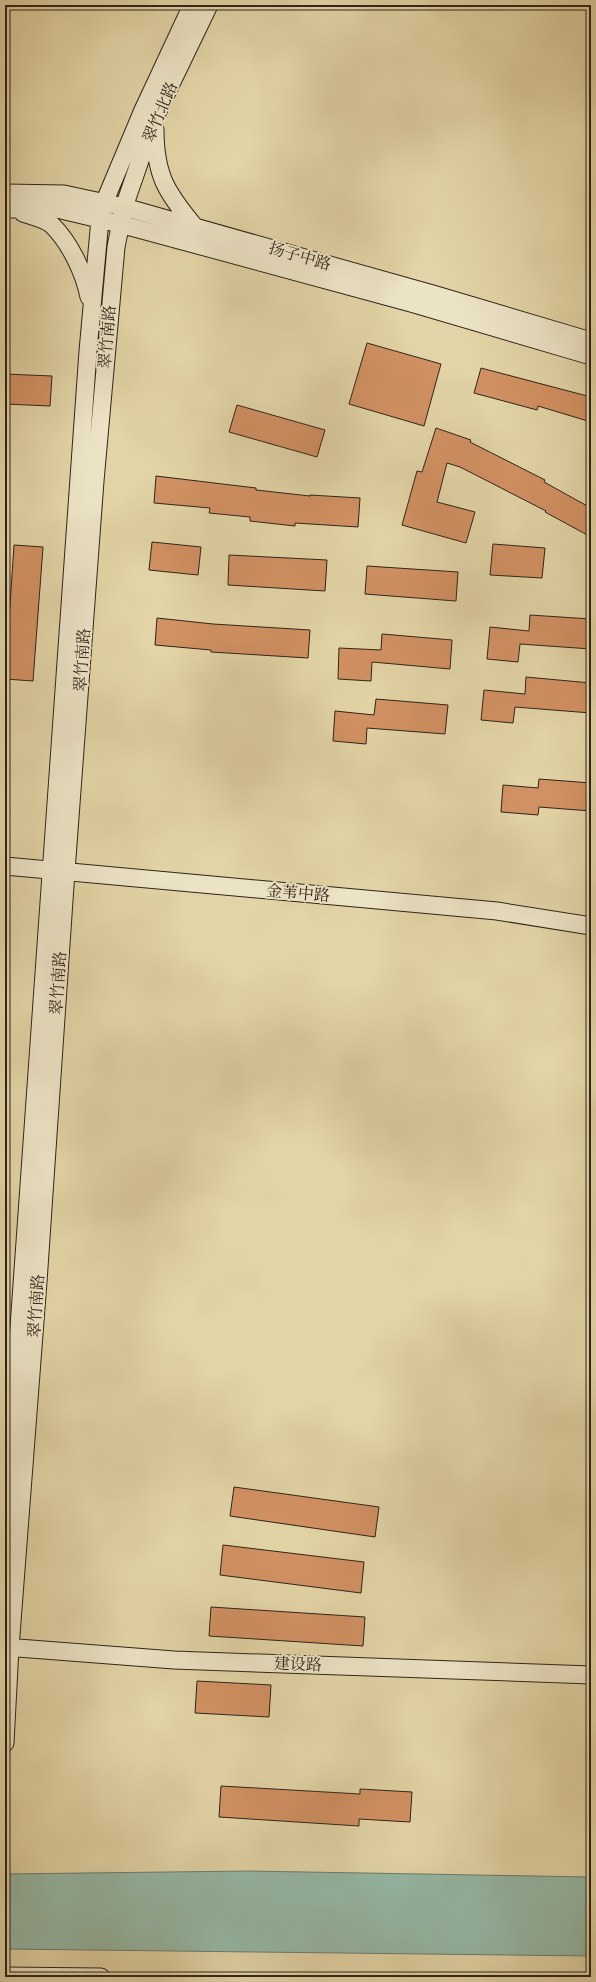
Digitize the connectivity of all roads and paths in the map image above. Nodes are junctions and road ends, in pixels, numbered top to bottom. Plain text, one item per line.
1 (192, 5) edge
2 (209, 5) edge
3 (156, 117) junction
4 (5, 193) edge
5 (104, 203) junction
6 (124, 207) junction
7 (9, 209) edge
8 (100, 219) junction
9 (120, 224) junction
10 (195, 227) junction
11 (92, 312) junction
12 (591, 341) edge
13 (591, 356) edge
14 (5, 866) edge
15 (59, 870) junction
16 (591, 926) edge
17 (5, 1525) edge
18 (8, 1647) edge
19 (591, 1675) edge
20 (5, 1743) edge
21 (5, 1976) edge
22 (100, 1977) edge

1 - 5 main road, 翠竹北路
2 - 3 main road, 翠竹北路
3 - 6 main road, 翠竹北路
3 - 10 main road
4 - 5 main road, 扬子中路
5 - 6 main road, 扬子中路
5 - 8 main road, 翠竹北路
6 - 9 main road, 翠竹北路
6 - 10 main road, 扬子中路
7 - 8 main road, 扬子中路
7 - 11 main road
8 - 9 main road, 扬子中路
8 - 11 main road, 翠竹南路
9 - 13 main road, 扬子中路
9 - 15 main road, 翠竹南路
10 - 12 main road, 扬子中路
11 - 15 main road, 翠竹南路
14 - 15 main road, 金苇中路
15 - 16 main road, 金苇中路
15 - 17 main road, 翠竹南路
15 - 18 main road, 翠竹南路
18 - 19 main road, 建设路
18 - 20 main road, 翠竹南路
21 - 22 main road

